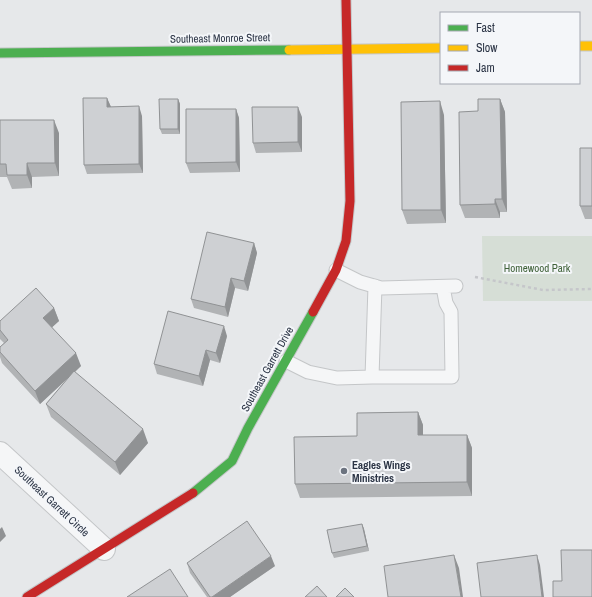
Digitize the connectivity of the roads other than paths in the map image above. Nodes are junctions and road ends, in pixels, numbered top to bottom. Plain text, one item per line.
1 (346, 0) edge
2 (580, 46) edge
3 (592, 46) edge
4 (346, 48) junction
5 (440, 48) edge
6 (0, 53) edge
7 (336, 270) junction
8 (375, 286) junction
9 (443, 286) junction
10 (456, 286) road end
11 (286, 361) junction
12 (372, 377) junction
13 (0, 453) edge
14 (104, 549) junction
15 (27, 597) edge

1 - 4 street, Southeast Garrett Drive
2 - 3 street
4 - 5 street, Southeast Monroe Street
4 - 6 street, Southeast Monroe Street
4 - 7 street, Southeast Garrett Drive
7 - 8 lane
7 - 11 street, Southeast Garrett Drive
8 - 9 lane
8 - 12 lane
9 - 10 lane
9 - 12 lane
11 - 12 lane
11 - 14 street, Southeast Garrett Drive
13 - 14 street, Southeast Garrett Circle
14 - 15 street, Southeast Garrett Drive

